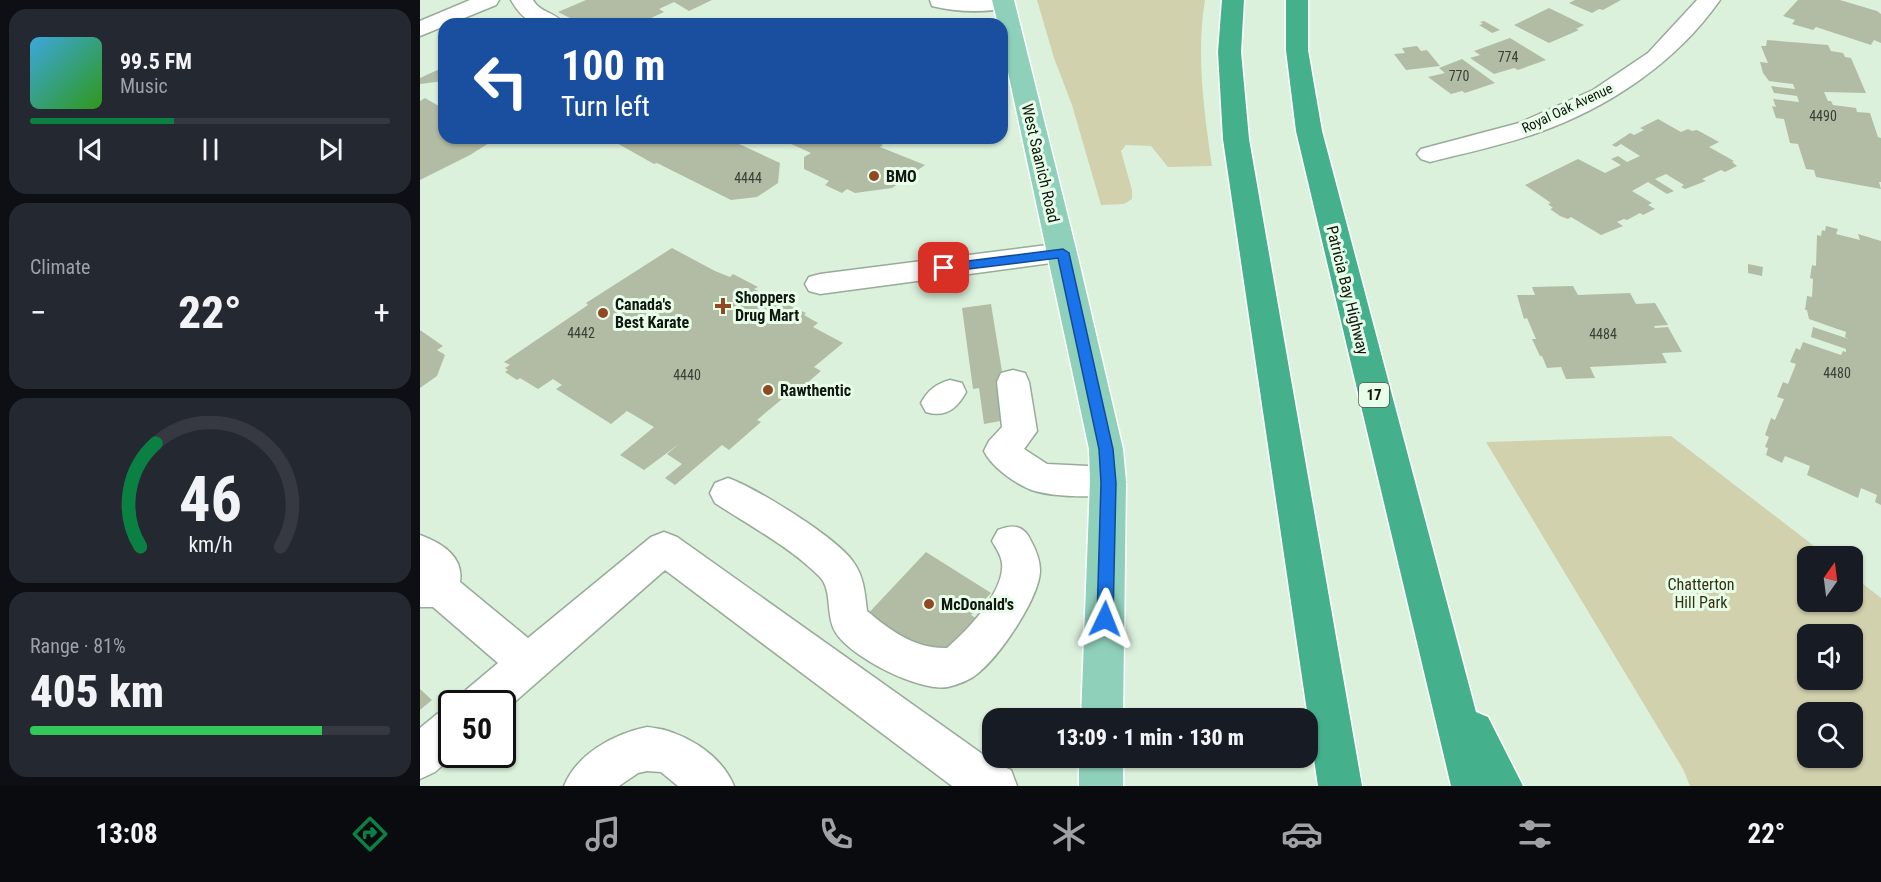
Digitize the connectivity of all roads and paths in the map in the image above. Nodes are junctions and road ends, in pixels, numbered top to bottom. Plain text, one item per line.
1 (488, 0) edge
2 (522, 0) edge
3 (1233, 0) edge
4 (1297, 0) edge
5 (1709, 0) edge
6 (940, 1) edge
7 (1003, 1) edge
8 (446, 18) edge
9 (541, 18) edge
10 (1007, 18) edge
11 (438, 21) edge
12 (1008, 22) edge
13 (420, 29) edge
14 (1430, 154) dead end
15 (1063, 253) junction
16 (820, 284) dead end
17 (1013, 382) dead end
18 (1108, 483) junction
19 (728, 493) dead end
20 (1011, 541) dead end
21 (420, 551) edge
22 (430, 590) edge
23 (528, 663) junction
24 (1448, 684) junction
25 (497, 690) edge
26 (1102, 708) edge
27 (438, 741) edge
28 (420, 757) edge
29 (1101, 768) edge
30 (586, 786) edge
31 (712, 786) edge
32 (995, 786) edge
33 (1101, 786) edge
34 (1340, 786) edge
35 (1473, 786) edge
36 (1501, 786) edge

1 - 8 street
2 - 9 street
3 - 34 highway
4 - 24 highway, Patricia Bay Highway / 17
5 - 14 street, Royal Oak Avenue
6 - 7 street
7 - 10 main road, West Saanich Road
11 - 13 street
12 - 15 main road, West Saanich Road
15 - 16 street
15 - 18 main road, West Saanich Road
17 - 18 street
18 - 26 main road, West Saanich Road
19 - 20 street
21 - 22 street
22 - 23 street
23 - 25 street
23 - 32 street
24 - 35 highway, Patricia Bay Highway / 17
24 - 36 highway
27 - 28 street
29 - 33 main road
30 - 31 street

